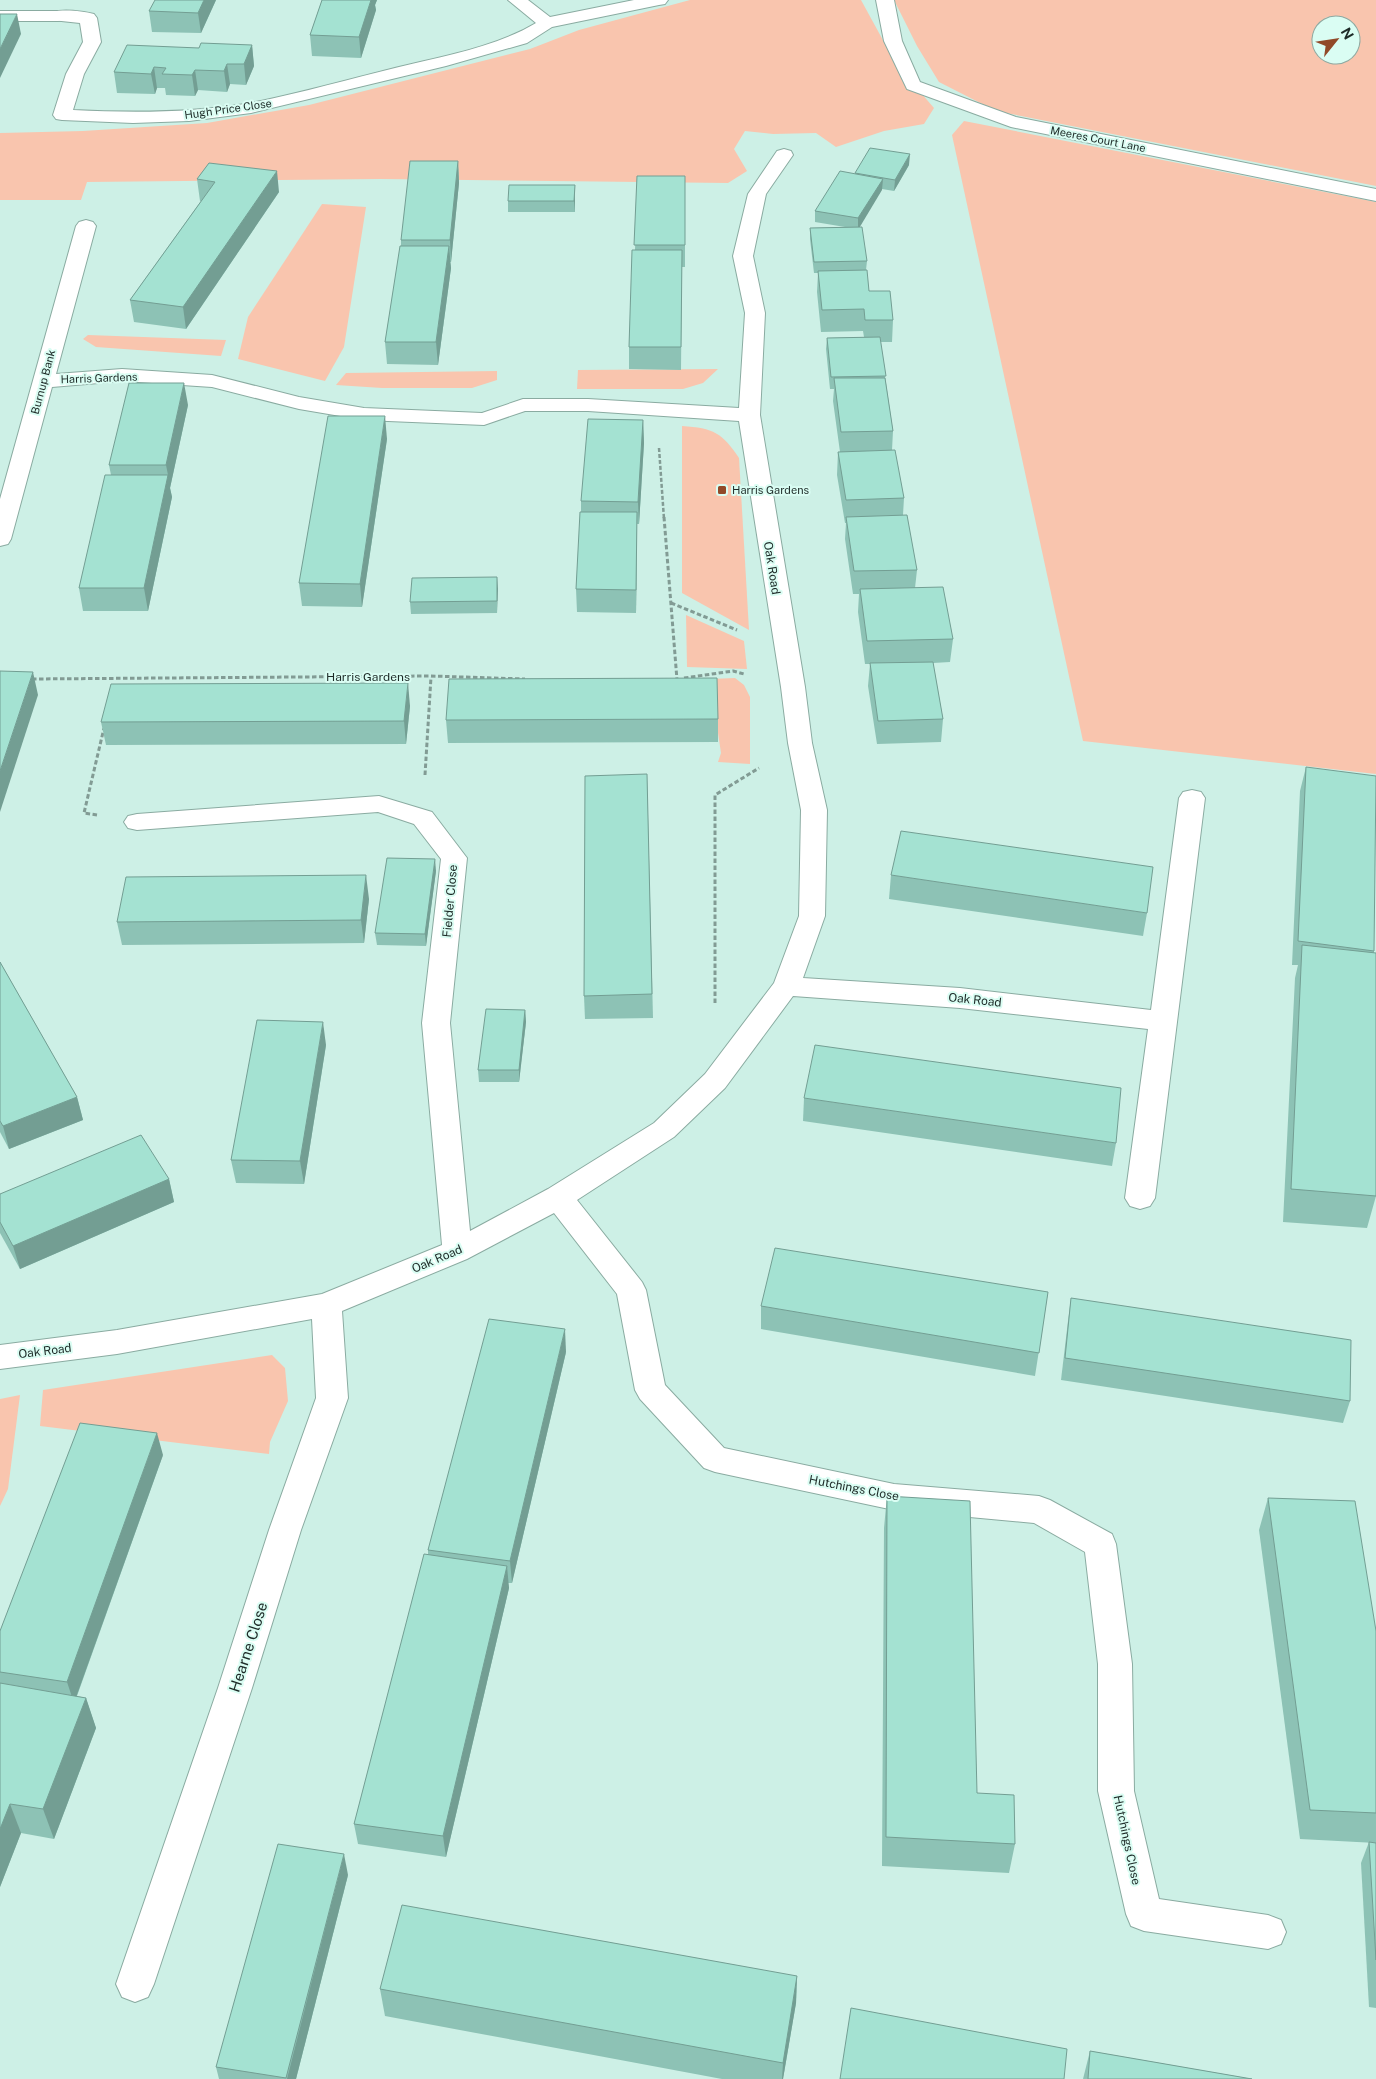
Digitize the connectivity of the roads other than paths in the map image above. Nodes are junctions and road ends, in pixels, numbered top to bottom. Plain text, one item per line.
1 (517, 0) edge
2 (659, 0) edge
3 (885, 0) edge
4 (0, 16) edge
5 (547, 23) junction
6 (784, 155) dead end
7 (1376, 195) edge
8 (86, 226) dead end
9 (43, 381) junction
10 (748, 415) junction
11 (0, 539) edge
12 (1192, 798) dead end
13 (137, 822) road end
14 (786, 986) junction
15 (1163, 1021) junction
16 (558, 1198) junction
17 (1140, 1198) dead end
18 (457, 1251) junction
19 (326, 1305) junction
20 (0, 1357) edge
21 (1268, 1932) dead end
22 (135, 1984) dead end

1 - 5 street
2 - 5 street, Hugh Price Close
3 - 7 street, Meeres Court Lane
4 - 5 street, Hugh Price Close
6 - 10 street, Oak Road
8 - 9 street, Burnup Bank
9 - 10 street, Harris Gardens
9 - 11 street, Burnup Bank
10 - 14 street, Oak Road
12 - 15 street
13 - 18 street, Fielder Close
14 - 15 street, Oak Road
14 - 16 street, Oak Road
15 - 17 street
16 - 18 street, Oak Road
16 - 21 street, Hutchings Close
18 - 19 street, Oak Road
19 - 20 street, Oak Road
19 - 22 street, Hearne Close

